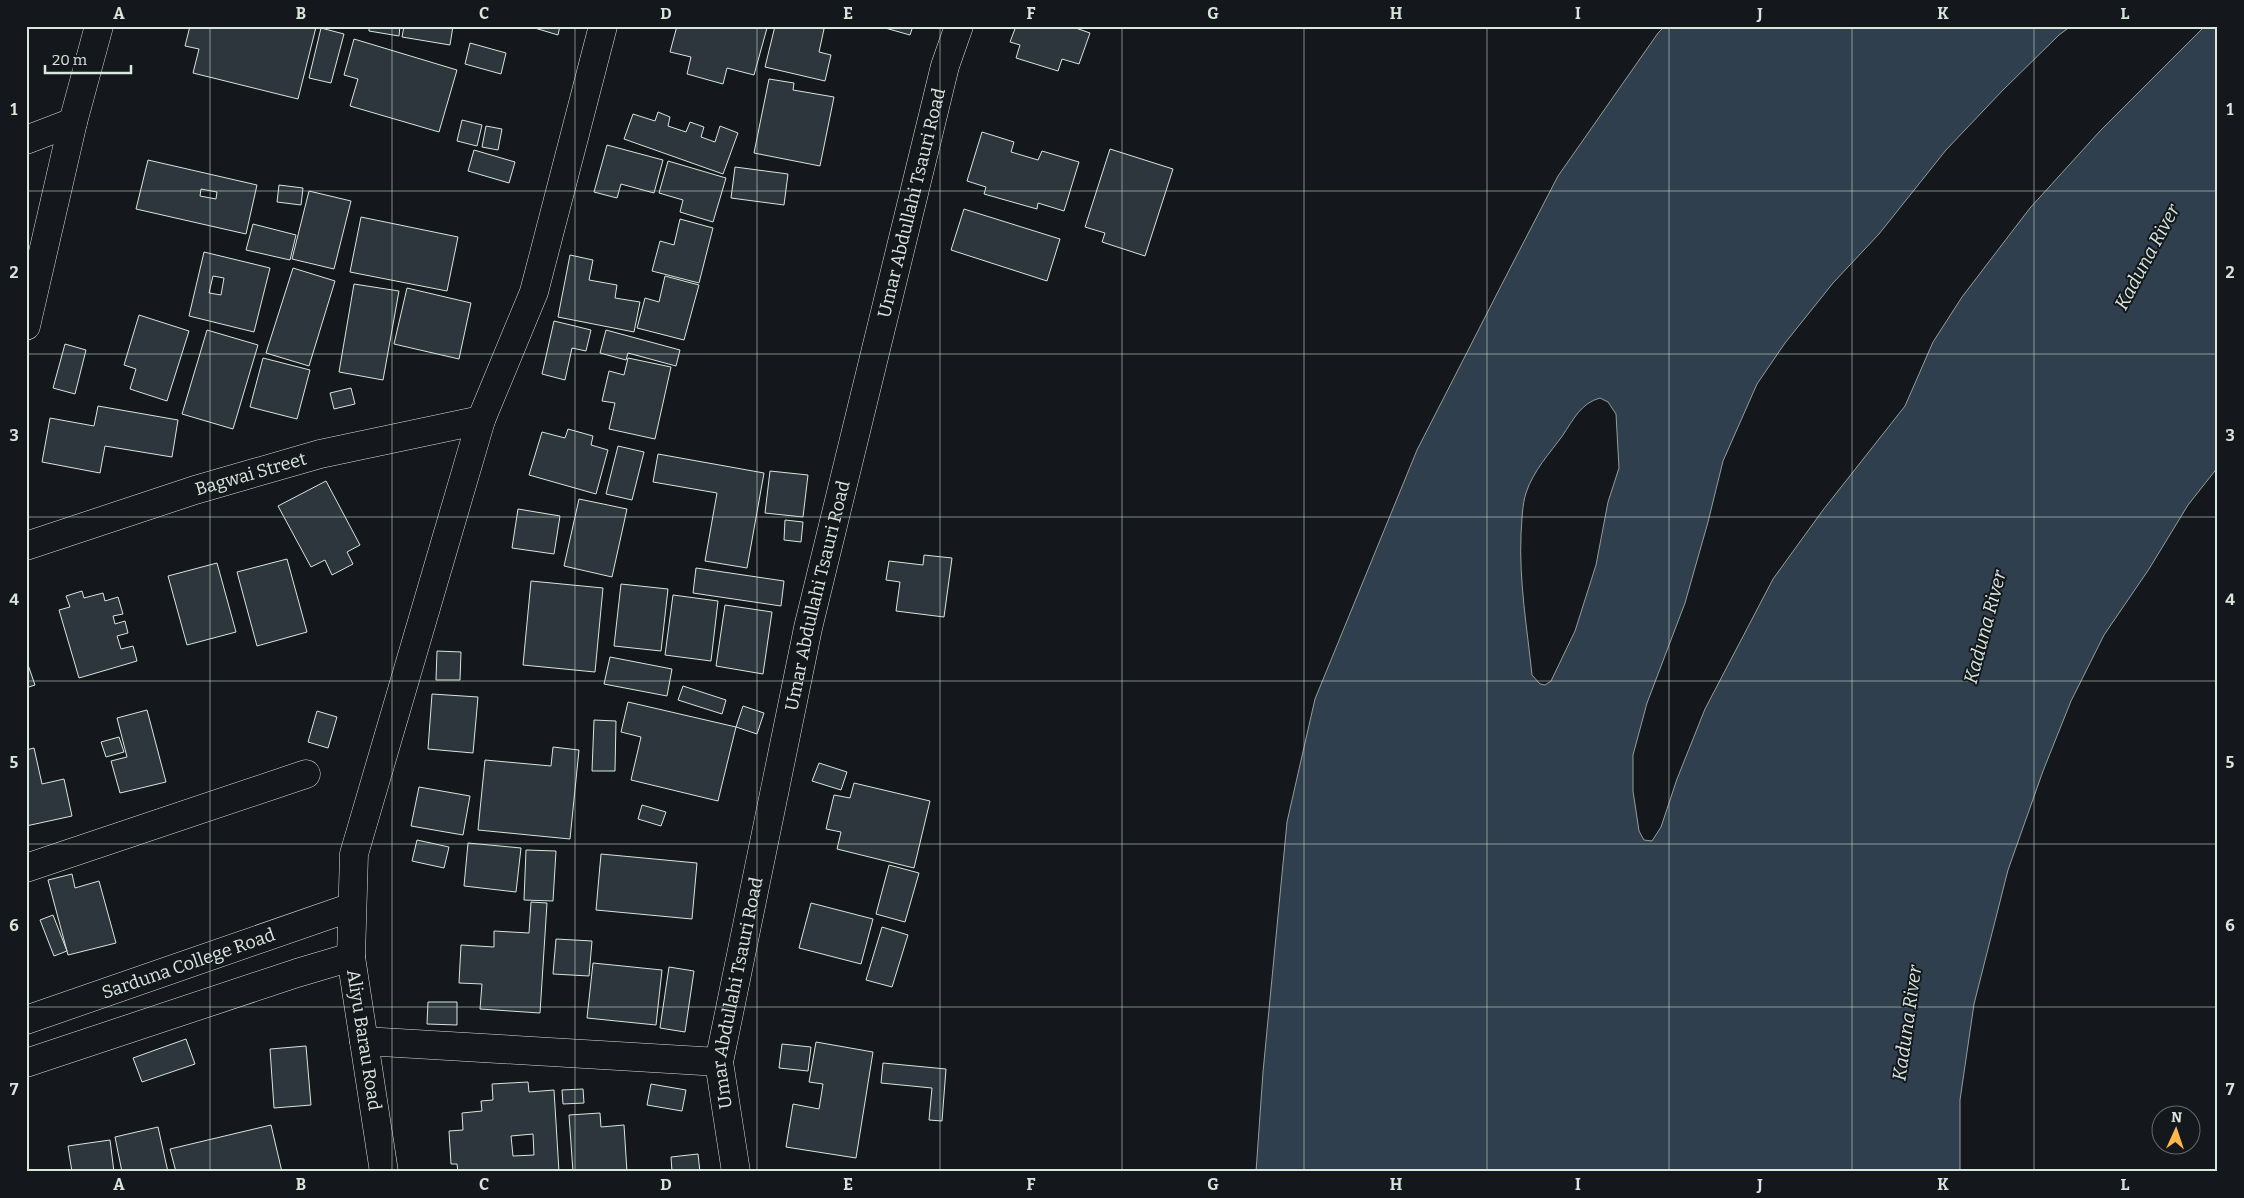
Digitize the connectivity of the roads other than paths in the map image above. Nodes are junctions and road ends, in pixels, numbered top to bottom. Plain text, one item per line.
1 (99, 26) edge
2 (603, 26) edge
3 (959, 26) edge
4 (73, 122) junction
5 (26, 140) edge
6 (26, 326) edge
7 (481, 420) junction
8 (26, 546) edge
9 (306, 774) dead end
10 (26, 868) edge
11 (352, 907) junction
12 (351, 957) junction
13 (26, 1020) edge
14 (364, 1041) junction
15 (719, 1062) junction
16 (26, 1063) edge
17 (384, 1172) edge
18 (736, 1172) edge

1 - 4 street
2 - 7 street, Aliyu Barau Road
3 - 15 street, Umar Abdullahi Tsauri Road
4 - 5 street
4 - 6 street
7 - 8 street, Bagwai Street
7 - 11 street, Aliyu Barau Road
9 - 10 street
11 - 12 street, Aliyu Barau Road
11 - 13 street, Sarduna College Road
12 - 14 street, Aliyu Barau Road
12 - 16 street
14 - 15 street
14 - 17 street, Aliyu Barau Road
15 - 18 street, Umar Abdullahi Tsauri Road

